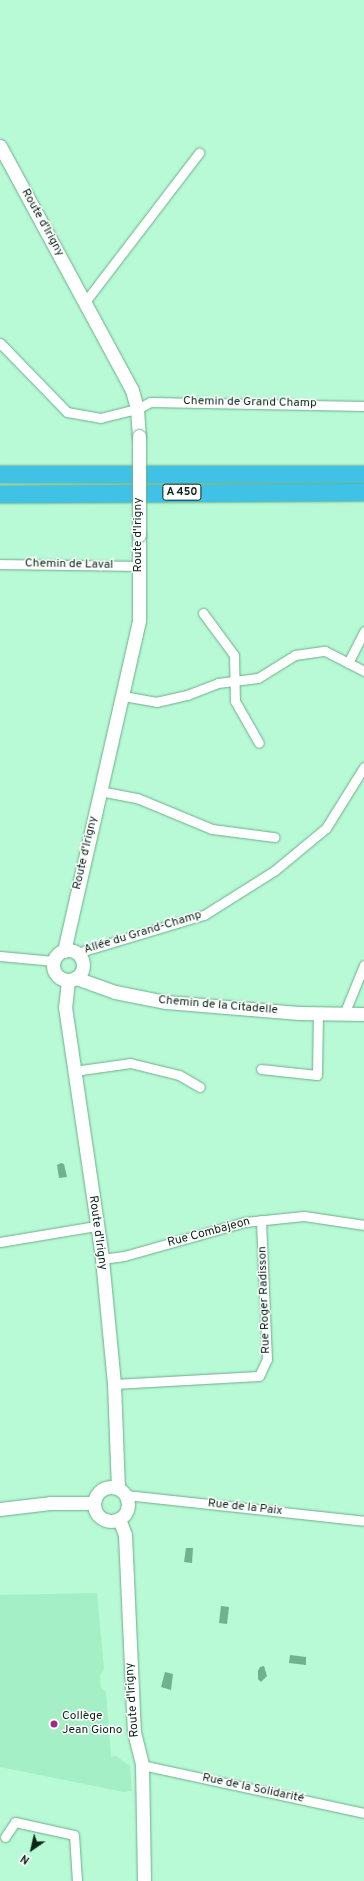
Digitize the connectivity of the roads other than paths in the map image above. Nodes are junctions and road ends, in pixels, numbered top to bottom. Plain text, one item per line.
1 (0, 146) edge
2 (199, 153) dead end
3 (85, 302) junction
4 (0, 343) edge
5 (364, 406) edge
6 (137, 409) junction
7 (0, 474) edge
8 (364, 474) edge
9 (364, 492) edge
10 (0, 494) edge
11 (0, 564) edge
12 (139, 566) junction
13 (202, 614) dead end
14 (364, 631) edge
15 (348, 663) junction
16 (364, 671) edge
17 (234, 681) junction
18 (123, 696) junction
19 (259, 743) dead end
20 (364, 767) edge
21 (100, 791) junction
22 (274, 837) dead end
23 (71, 952) junction
24 (0, 956) edge
25 (54, 961) junction
26 (364, 965) edge
27 (72, 979) junction
28 (318, 1013) junction
29 (344, 1014) junction
30 (364, 1014) edge
31 (261, 1069) dead end
32 (74, 1070) junction
33 (200, 1087) dead end
34 (261, 1220) junction
35 (96, 1226) junction
36 (364, 1226) edge
37 (0, 1242) edge
38 (102, 1259) junction
39 (114, 1384) junction
40 (122, 1491) junction
41 (93, 1503) junction
42 (0, 1509) edge
43 (119, 1519) junction
44 (364, 1521) edge
45 (142, 1765) junction
46 (364, 1813) edge
47 (5, 1837) dead end
48 (77, 1881) edge
49 (144, 1881) edge

1 - 3 street, Route d'Irigny
2 - 3 street
3 - 6 street, Route d'Irigny
4 - 6 street, Chemin de Grand Champ
5 - 6 street, Chemin de Grand Champ
6 - 12 street, Route d'Irigny, bridge
7 - 8 highway, A 450
9 - 10 highway, A 450
11 - 12 street, Chemin de Laval
12 - 18 street, Route d'Irigny
13 - 17 street
14 - 15 street
15 - 16 street
15 - 17 street
17 - 18 street
17 - 19 street
18 - 21 street, Route d'Irigny
20 - 23 street, Allée du Grand-Champ
21 - 22 street
21 - 23 street, Route d'Irigny
23 - 25 street
23 - 27 street, Route d'Irigny
24 - 25 street
25 - 27 street
26 - 29 street
27 - 28 street, Chemin de la Citadelle
27 - 32 street, Route d'Irigny
28 - 29 street, Chemin de la Citadelle
28 - 31 street
29 - 30 street, Chemin de la Citadelle
32 - 33 street
32 - 35 street, Route d'Irigny
34 - 36 street, Rue Combajeon
34 - 38 street, Rue Combajeon
34 - 39 street, Rue Roger Radisson
35 - 37 street
35 - 38 street, Route d'Irigny
38 - 39 street, Route d'Irigny
39 - 40 street, Route d'Irigny
40 - 41 street
40 - 43 street
40 - 44 street, Rue de la Paix
41 - 42 street
41 - 43 street
43 - 45 street, Route d'Irigny
45 - 46 street, Rue de la Solidarité
45 - 49 street, Route d'Irigny
47 - 48 street

